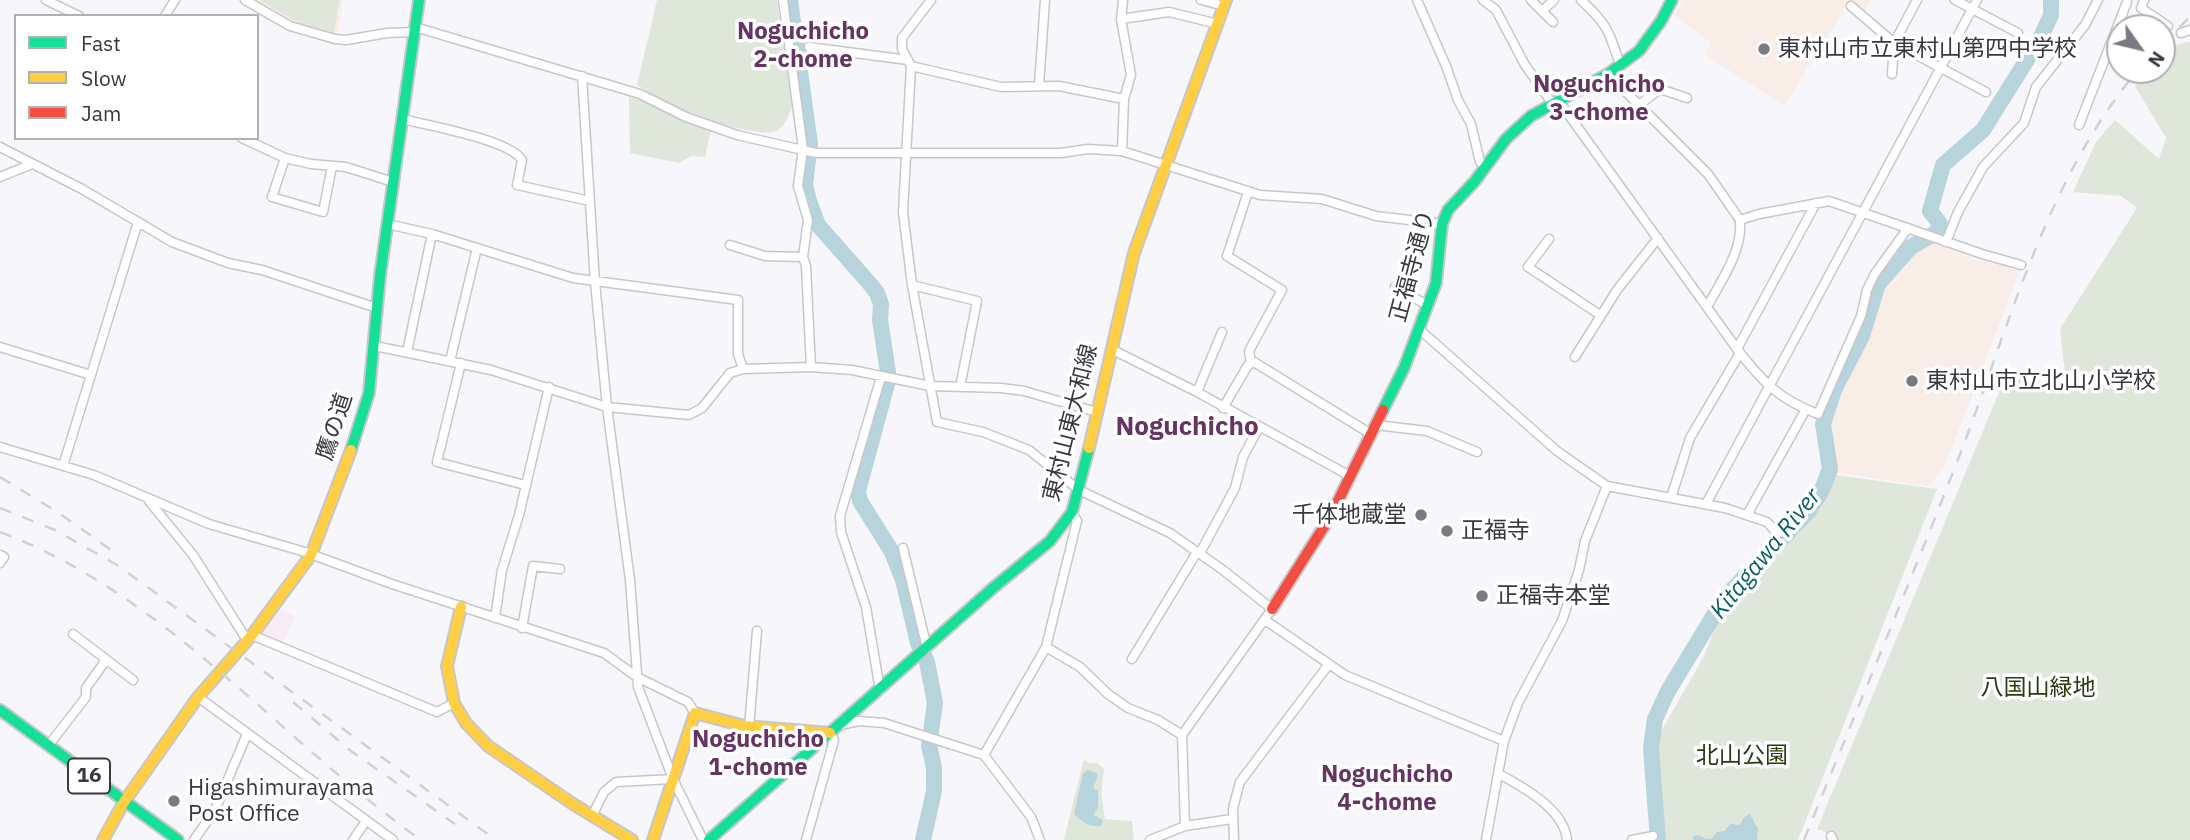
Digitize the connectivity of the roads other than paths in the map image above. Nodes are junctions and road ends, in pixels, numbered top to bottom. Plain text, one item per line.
1 (46, 0) edge
2 (245, 0) edge
3 (419, 0) edge
4 (783, 0) edge
5 (930, 0) edge
6 (1045, 0) edge
7 (1123, 0) edge
8 (1201, 0) edge
9 (1417, 0) edge
10 (1483, 0) edge
11 (1531, 0) edge
12 (1554, 0) edge
13 (1581, 0) edge
14 (1672, 0) edge
15 (1917, 0) edge
16 (1955, 0) edge
17 (1977, 0) edge
18 (2098, 0) edge
19 (2124, 1) edge
20 (1225, 3) edge
21 (2142, 4) edge
22 (1851, 6) dead end
23 (1972, 9) junction
24 (1542, 11) junction
25 (75, 14) edge
26 (1121, 19) junction
27 (1553, 22) dead end
28 (1218, 24) junction
29 (414, 29) junction
30 (2018, 33) dead end
31 (1894, 43) junction
32 (809, 47) dead end
33 (909, 63) junction
34 (1620, 65) junction
35 (1940, 69) junction
36 (1608, 74) junction
37 (1892, 74) dead end
38 (582, 76) junction
39 (1040, 85) junction
40 (1986, 92) dead end
41 (1687, 98) dead end
42 (1124, 99) junction
43 (1555, 101) junction
44 (1639, 106) junction
45 (402, 118) junction
46 (2079, 125) dead end
47 (246, 140) edge
48 (0, 148) edge
49 (809, 151) junction
50 (1122, 151) junction
51 (908, 152) junction
52 (285, 158) junction
53 (32, 164) junction
54 (332, 166) junction
55 (1167, 166) junction
56 (1486, 166) junction
57 (0, 177) edge
58 (393, 182) junction
59 (1248, 192) junction
60 (590, 201) junction
61 (1816, 203) junction
62 (1864, 212) junction
63 (1741, 220) junction
64 (138, 222) junction
65 (387, 224) junction
66 (1442, 224) junction
67 (1912, 229) junction
68 (432, 233) junction
69 (1658, 238) junction
70 (1549, 239) dead end
71 (1942, 240) junction
72 (730, 245) dead end
73 (477, 248) junction
74 (803, 257) junction
75 (2021, 265) dead end
76 (594, 282) junction
77 (912, 285) junction
78 (1395, 287) dead end
79 (1427, 305) junction
80 (1707, 307) junction
81 (377, 309) junction
82 (1600, 315) junction
83 (1419, 329) junction
84 (1222, 332) dead end
85 (375, 346) junction
86 (0, 347) edge
87 (1111, 349) junction
88 (1739, 351) junction
89 (407, 352) junction
90 (1575, 357) dead end
91 (450, 361) junction
92 (461, 363) junction
93 (1251, 363) junction
94 (811, 367) junction
95 (743, 369) junction
96 (91, 375) junction
97 (886, 378) junction
98 (930, 386) junction
99 (549, 387) junction
100 (960, 387) junction
101 (1769, 388) junction
102 (1197, 393) junction
103 (607, 407) junction
104 (1223, 408) junction
105 (1805, 409) junction
106 (1097, 412) junction
107 (1259, 427) junction
108 (1374, 430) junction
109 (0, 447) edge
110 (1478, 452) dead end
111 (63, 466) junction
112 (1350, 476) junction
113 (525, 485) junction
114 (1607, 486) junction
115 (1079, 490) junction
116 (1671, 498) junction
117 (149, 500) junction
118 (1706, 504) junction
119 (1072, 512) junction
120 (1747, 515) junction
121 (1778, 534) dead end
122 (903, 548) dead end
123 (1198, 552) junction
124 (0, 555) edge
125 (311, 555) junction
126 (0, 563) edge
127 (560, 569) dead end
128 (461, 607) junction
129 (1272, 610) junction
130 (495, 618) junction
131 (1265, 620) junction
132 (522, 628) junction
133 (757, 631) dead end
134 (73, 634) dead end
135 (249, 637) junction
136 (1046, 647) junction
137 (923, 651) junction
138 (1132, 659) dead end
139 (106, 660) junction
140 (1329, 664) junction
141 (637, 677) junction
142 (134, 680) dead end
143 (880, 690) junction
144 (198, 697) junction
145 (454, 703) junction
146 (0, 710) edge
147 (695, 713) junction
148 (749, 727) junction
149 (834, 730) junction
150 (247, 734) junction
151 (1182, 735) junction
152 (1504, 741) junction
153 (48, 746) junction
154 (984, 755) junction
155 (1499, 774) junction
156 (673, 779) junction
157 (124, 802) junction
158 (593, 814) junction
159 (1232, 820) junction
160 (366, 821) junction
161 (1185, 826) junction
162 (1653, 836) dead end
163 (103, 840) edge
164 (178, 840) edge
165 (194, 840) edge
166 (353, 840) edge
167 (393, 840) edge
168 (632, 840) edge
169 (653, 840) edge
170 (703, 840) edge
171 (709, 840) edge
172 (806, 840) edge
173 (1040, 840) edge
174 (1150, 840) edge
175 (1234, 840) edge
176 (1486, 840) edge
177 (1567, 840) edge
178 (1632, 840) edge

1 - 25 street
2 - 29 street
3 - 29 street, 鷹の道
4 - 49 street
5 - 33 street
6 - 39 street
7 - 26 street
8 - 20 street
9 - 56 street
10 - 43 street
11 - 24 street
12 - 24 street
13 - 34 street
14 - 34 street, 正福寺通り
15 - 31 street
16 - 23 street
17 - 23 street
18 - 71 street
19 - 21 street
19 - 46 street
20 - 28 street, 東村山東大和線
22 - 31 street
23 - 30 street
23 - 35 street
24 - 27 street
26 - 28 street
26 - 42 street
28 - 55 street, 東村山東大和線
29 - 38 street
29 - 45 street, 鷹の道
31 - 35 street
31 - 37 street
32 - 33 street
33 - 39 street
33 - 51 street
34 - 36 street, 正福寺通り
35 - 40 street
35 - 62 street
36 - 43 street, 正福寺通り
36 - 44 street
38 - 49 street
38 - 60 street
39 - 42 street
41 - 44 street
42 - 50 street
43 - 56 street, 正福寺通り
43 - 69 street
44 - 63 street
45 - 58 street, 鷹の道
45 - 60 street
47 - 52 street
48 - 53 street
49 - 51 street
49 - 74 street
50 - 51 street
50 - 55 street
51 - 77 street
52 - 54 street
52 - 54 street
53 - 57 street
53 - 64 street
54 - 58 street
55 - 59 street
55 - 87 street, 東村山東大和線
56 - 66 street, 正福寺通り
58 - 65 street, 鷹の道
59 - 66 street
59 - 93 street
60 - 76 street
61 - 62 street
61 - 63 street
61 - 88 street
62 - 67 street
62 - 101 street
63 - 80 street
64 - 81 street
64 - 96 street
65 - 68 street
65 - 81 street, 鷹の道
66 - 79 street, 正福寺通り
67 - 71 street
67 - 105 street
68 - 73 street
68 - 89 street
69 - 80 street
69 - 82 street
70 - 82 street
71 - 75 street
72 - 74 street
73 - 76 street
73 - 91 street
74 - 94 street
76 - 95 street
76 - 103 street
77 - 98 street
77 - 100 street
78 - 79 street
79 - 83 street, 正福寺通り
80 - 88 street
81 - 85 street, 鷹の道
82 - 90 street
83 - 108 street, 正福寺通り
83 - 114 street
84 - 102 street
85 - 89 street
85 - 125 street, 鷹の道
86 - 96 street
87 - 102 street
87 - 106 street, 東村山東大和線
88 - 101 street
88 - 116 street
89 - 91 street
91 - 92 street
92 - 99 street
92 - 113 street
93 - 104 street
93 - 108 street
94 - 95 street
94 - 97 street
95 - 103 street
96 - 111 street
97 - 98 street
97 - 143 street
98 - 100 street
98 - 115 street
99 - 103 street
99 - 113 street
100 - 106 street
101 - 105 street
101 - 118 street
102 - 104 street
103 - 141 street
104 - 107 street
105 - 120 street
106 - 115 street, 東村山東大和線
107 - 112 street
107 - 123 street
108 - 110 street
108 - 112 street, 正福寺通り
109 - 111 street
111 - 117 street
112 - 129 street, 正福寺通り
113 - 130 street
114 - 116 street
114 - 152 street
115 - 119 street, 東村山東大和線
115 - 123 street
116 - 118 street
117 - 125 street
117 - 135 street
118 - 120 street
119 - 136 street
119 - 137 street, 東村山東大和線
120 - 121 street
122 - 137 street
123 - 129 street
123 - 138 street
124 - 126 street
125 - 128 street
125 - 135 street, 鷹の道
127 - 132 street
128 - 130 street
128 - 145 street
129 - 131 street
130 - 132 street
131 - 140 street
131 - 151 street
132 - 141 street
133 - 148 street
134 - 139 street
135 - 144 street, 鷹の道
135 - 145 street
136 - 151 street
136 - 154 street
137 - 143 street, 東村山東大和線
139 - 142 street
139 - 153 street
140 - 152 street
140 - 159 street
141 - 147 street
141 - 156 street
143 - 149 street, 東村山東大和線
144 - 150 street
144 - 157 street, 鷹の道
145 - 158 street
146 - 153 street, 16
147 - 148 street
147 - 156 street
148 - 149 street
149 - 154 street
149 - 171 street, 東村山東大和線
149 - 172 street
150 - 160 street
150 - 165 street
151 - 161 street
152 - 155 street
153 - 157 street, 16
154 - 173 street
155 - 176 street
155 - 177 street
156 - 158 street
156 - 169 street
156 - 170 street
157 - 163 street, 鷹の道
157 - 164 street, 16
158 - 168 street
159 - 161 street
159 - 175 street
160 - 166 street
160 - 167 street
161 - 174 street
162 - 178 street

